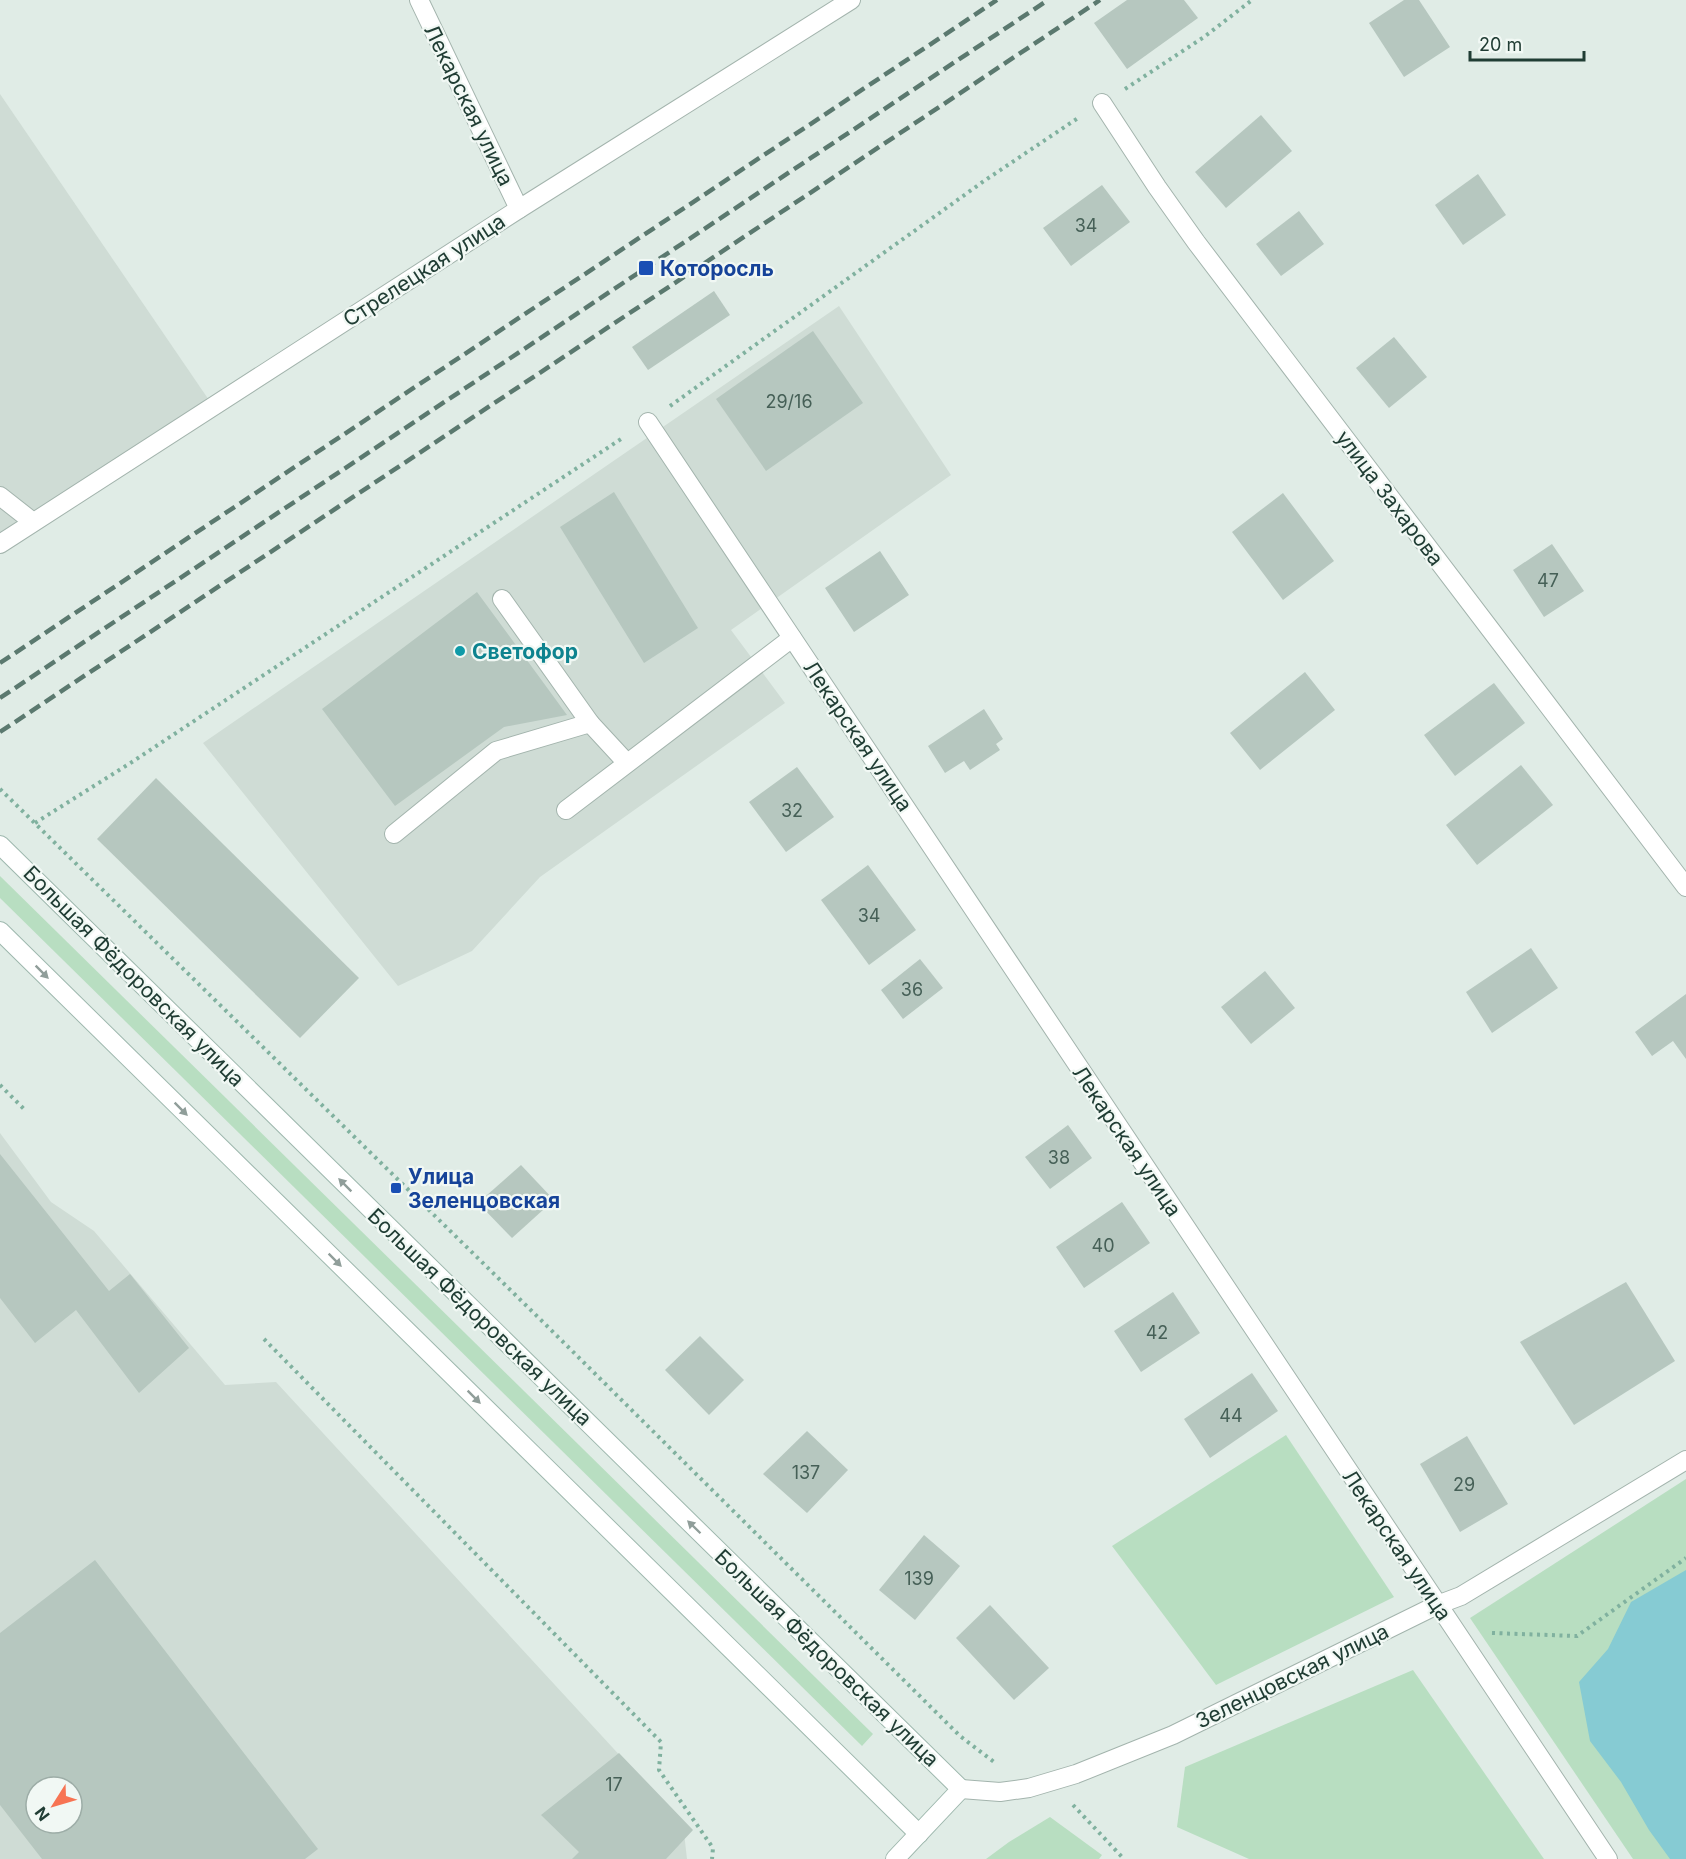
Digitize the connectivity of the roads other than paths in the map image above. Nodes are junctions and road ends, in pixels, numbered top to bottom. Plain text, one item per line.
1 (419, 0) edge
2 (851, 0) edge
3 (1102, 103) road end
4 (519, 209) junction
5 (648, 422) road end
6 (0, 496) edge
7 (33, 522) junction
8 (0, 544) edge
9 (502, 598) dead end
10 (792, 638) junction
11 (590, 723) junction
12 (627, 763) junction
13 (566, 810) dead end
14 (394, 834) dead end
15 (0, 844) edge
16 (1686, 887) edge
17 (0, 931) edge
18 (1686, 1460) edge
19 (1437, 1605) junction
20 (961, 1789) junction
21 (919, 1834) junction
22 (895, 1859) edge
23 (1608, 1859) edge

1 - 4 street, Лекарская улица
2 - 4 street, Стрелецкая улица
3 - 16 street, улица Захарова
4 - 7 street, Стрелецкая улица
5 - 10 street, Лекарская улица
6 - 7 street
7 - 8 street, Стрелецкая улица
9 - 11 street
10 - 12 street
10 - 19 street, Лекарская улица
11 - 12 street
11 - 14 street
12 - 13 street
20 -> 15 street, Большая Фёдоровская улица
17 -> 21 street
18 - 19 street, Зеленцовская улица
19 - 20 street, Зеленцовская улица
19 - 23 street, Лекарская улица
20 - 21 street
21 - 22 street

